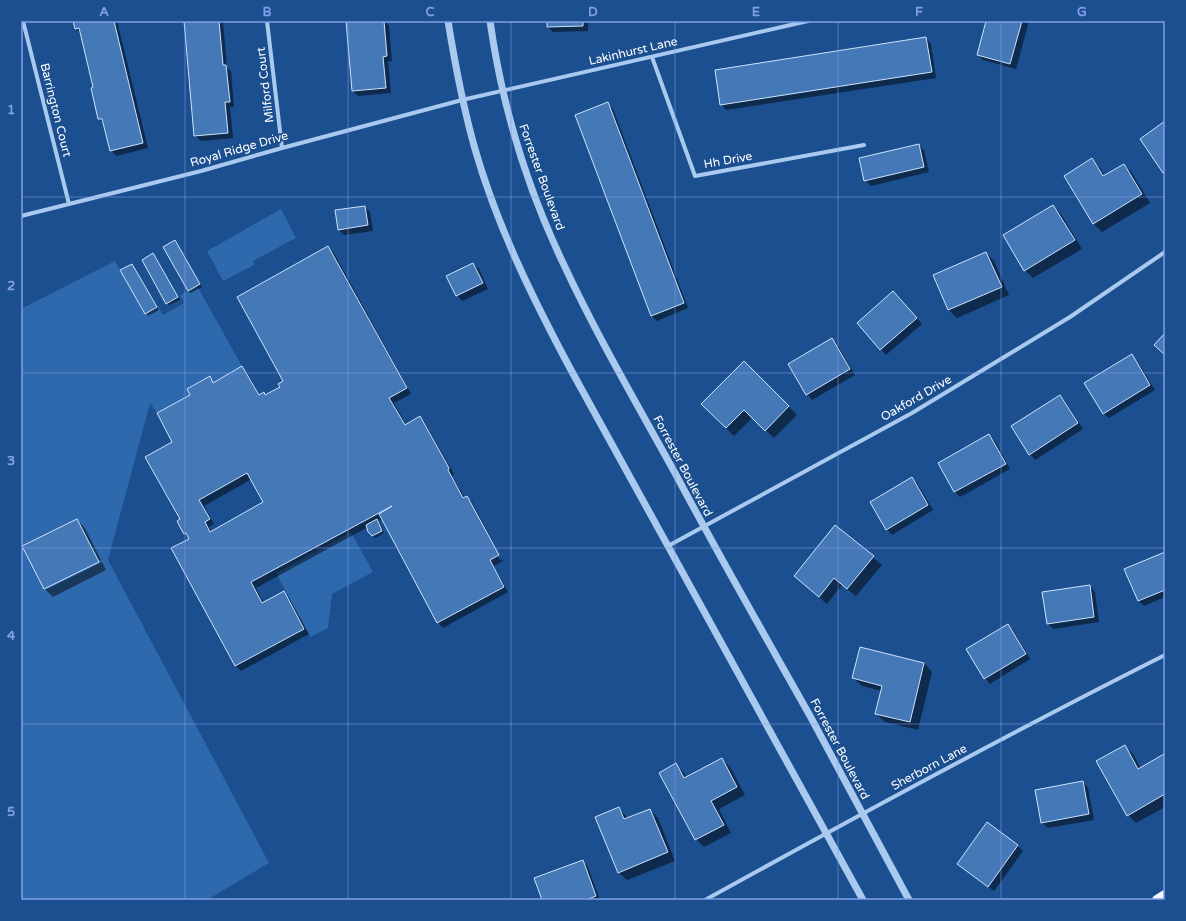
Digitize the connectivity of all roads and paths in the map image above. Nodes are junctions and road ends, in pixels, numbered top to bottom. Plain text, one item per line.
1 (23, 21) edge
2 (267, 21) edge
3 (448, 21) edge
4 (490, 21) edge
5 (808, 21) edge
6 (652, 57) junction
7 (502, 90) junction
8 (462, 100) junction
9 (864, 145) dead end
10 (282, 148) junction
11 (68, 204) junction
12 (21, 216) edge
13 (1165, 252) edge
14 (704, 527) junction
15 (668, 546) junction
16 (1165, 655) edge
17 (862, 814) junction
18 (827, 833) junction
19 (1165, 895) edge
20 (706, 900) edge
21 (863, 900) edge
22 (909, 900) edge
23 (1156, 900) edge

1 - 11 street, Barrington Court
2 - 10 street, Milford Court
3 - 8 street
4 - 7 street, Forrester Boulevard
5 - 6 street, Lakinhurst Lane
6 - 7 street, Lakinhurst Lane
6 - 9 street, Hh Drive
7 - 8 street, Lakinhurst Lane
7 - 14 street, Forrester Boulevard
8 - 10 street, Royal Ridge Drive
8 - 15 street
10 - 11 street, Royal Ridge Drive
11 - 12 street, Royal Ridge Drive
13 - 14 street, Oakford Drive
14 - 15 street, Oakford Drive
14 - 17 street, Forrester Boulevard
15 - 18 street
16 - 17 street, Sherborn Lane
17 - 18 street, Sherborn Lane
17 - 22 street, Forrester Boulevard
18 - 20 street, Sherborn Lane
18 - 21 street
19 - 23 main road

